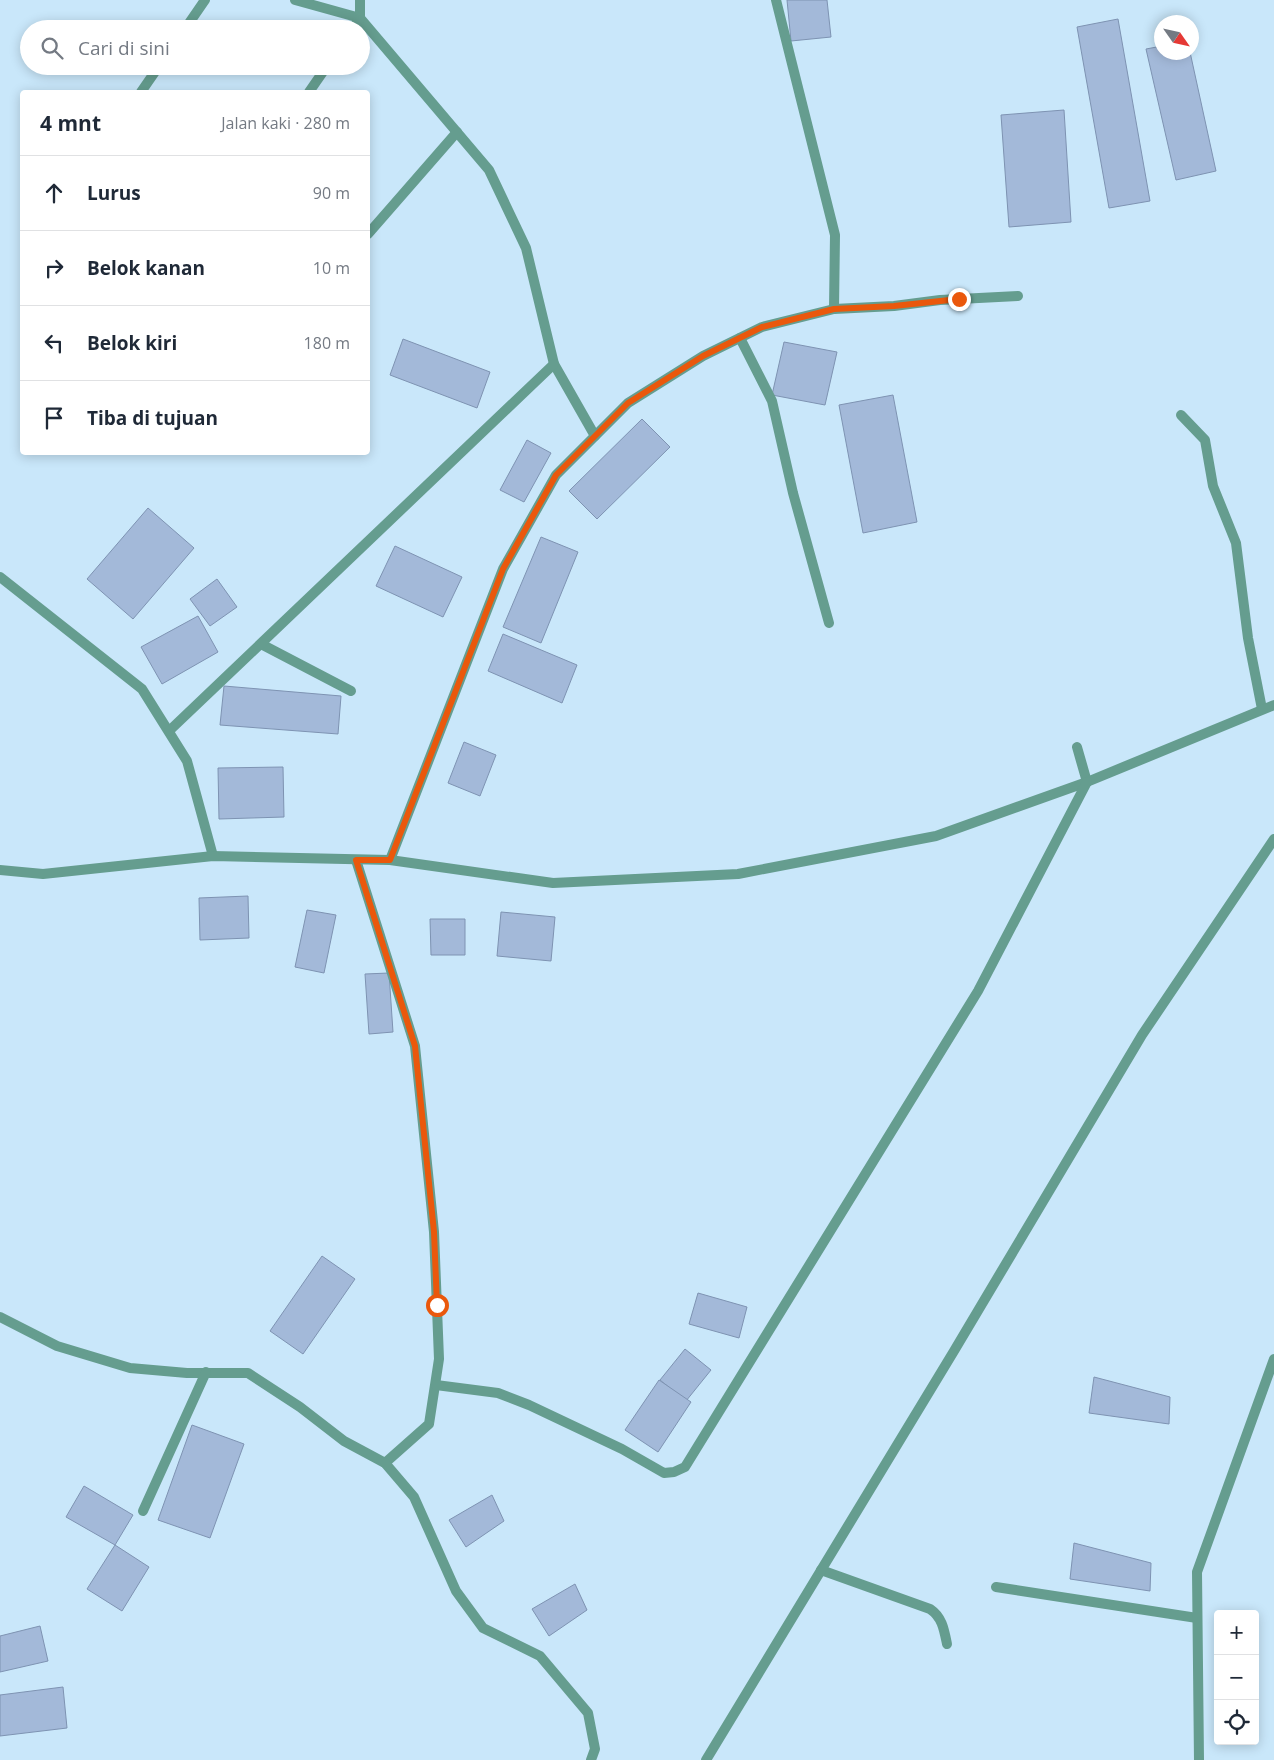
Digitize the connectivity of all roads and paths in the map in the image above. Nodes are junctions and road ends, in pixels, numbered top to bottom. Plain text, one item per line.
1 (205, 0) edge
2 (295, 0) edge
3 (360, 0) edge
4 (776, 0) edge
5 (360, 18) joint
6 (191, 20) edge
7 (370, 30) edge
8 (153, 75) edge
9 (321, 75) edge
10 (142, 90) edge
11 (310, 90) edge
12 (457, 132) junction
13 (370, 232) edge
14 (1018, 296) dead end
15 (834, 309) junction
16 (740, 338) junction
17 (554, 364) junction
18 (1181, 416) dead end
19 (595, 436) junction
20 (0, 577) edge
21 (829, 623) dead end
22 (261, 644) junction
23 (351, 691) dead end
24 (1274, 705) edge
25 (1262, 709) junction
26 (169, 731) junction
27 (1077, 747) dead end
28 (1087, 782) junction
29 (1274, 839) edge
30 (213, 856) junction
31 (356, 860) junction
32 (390, 860) junction
33 (0, 870) edge
34 (0, 1317) edge
35 (1274, 1359) edge
36 (206, 1372) junction
37 (436, 1385) junction
38 (385, 1463) junction
39 (143, 1512) dead end
40 (821, 1570) junction
41 (996, 1587) dead end
42 (1197, 1618) junction
43 (947, 1644) dead end
44 (592, 1760) edge
45 (706, 1760) edge
46 (1199, 1760) edge

1 - 6 street
2 - 5 street
3 - 5 street
4 - 15 street
7 - 12 street
8 - 10 street
9 - 11 street
12 - 13 street
12 - 17 street
14 - 15 street
15 - 16 street
16 - 19 street
16 - 21 street
17 - 19 street
17 - 22 street
18 - 25 street
19 - 32 street
20 - 26 street
22 - 23 street
22 - 26 street
24 - 25 street
25 - 28 street
26 - 30 street
27 - 28 street
28 - 32 street
28 - 37 street
29 - 40 street
30 - 31 street
30 - 33 street
31 - 32 street
31 - 37 street
34 - 36 street
35 - 42 street
36 - 38 street
36 - 39 street
37 - 38 street
38 - 44 street
40 - 43 street
40 - 45 street
41 - 42 street
42 - 46 street

